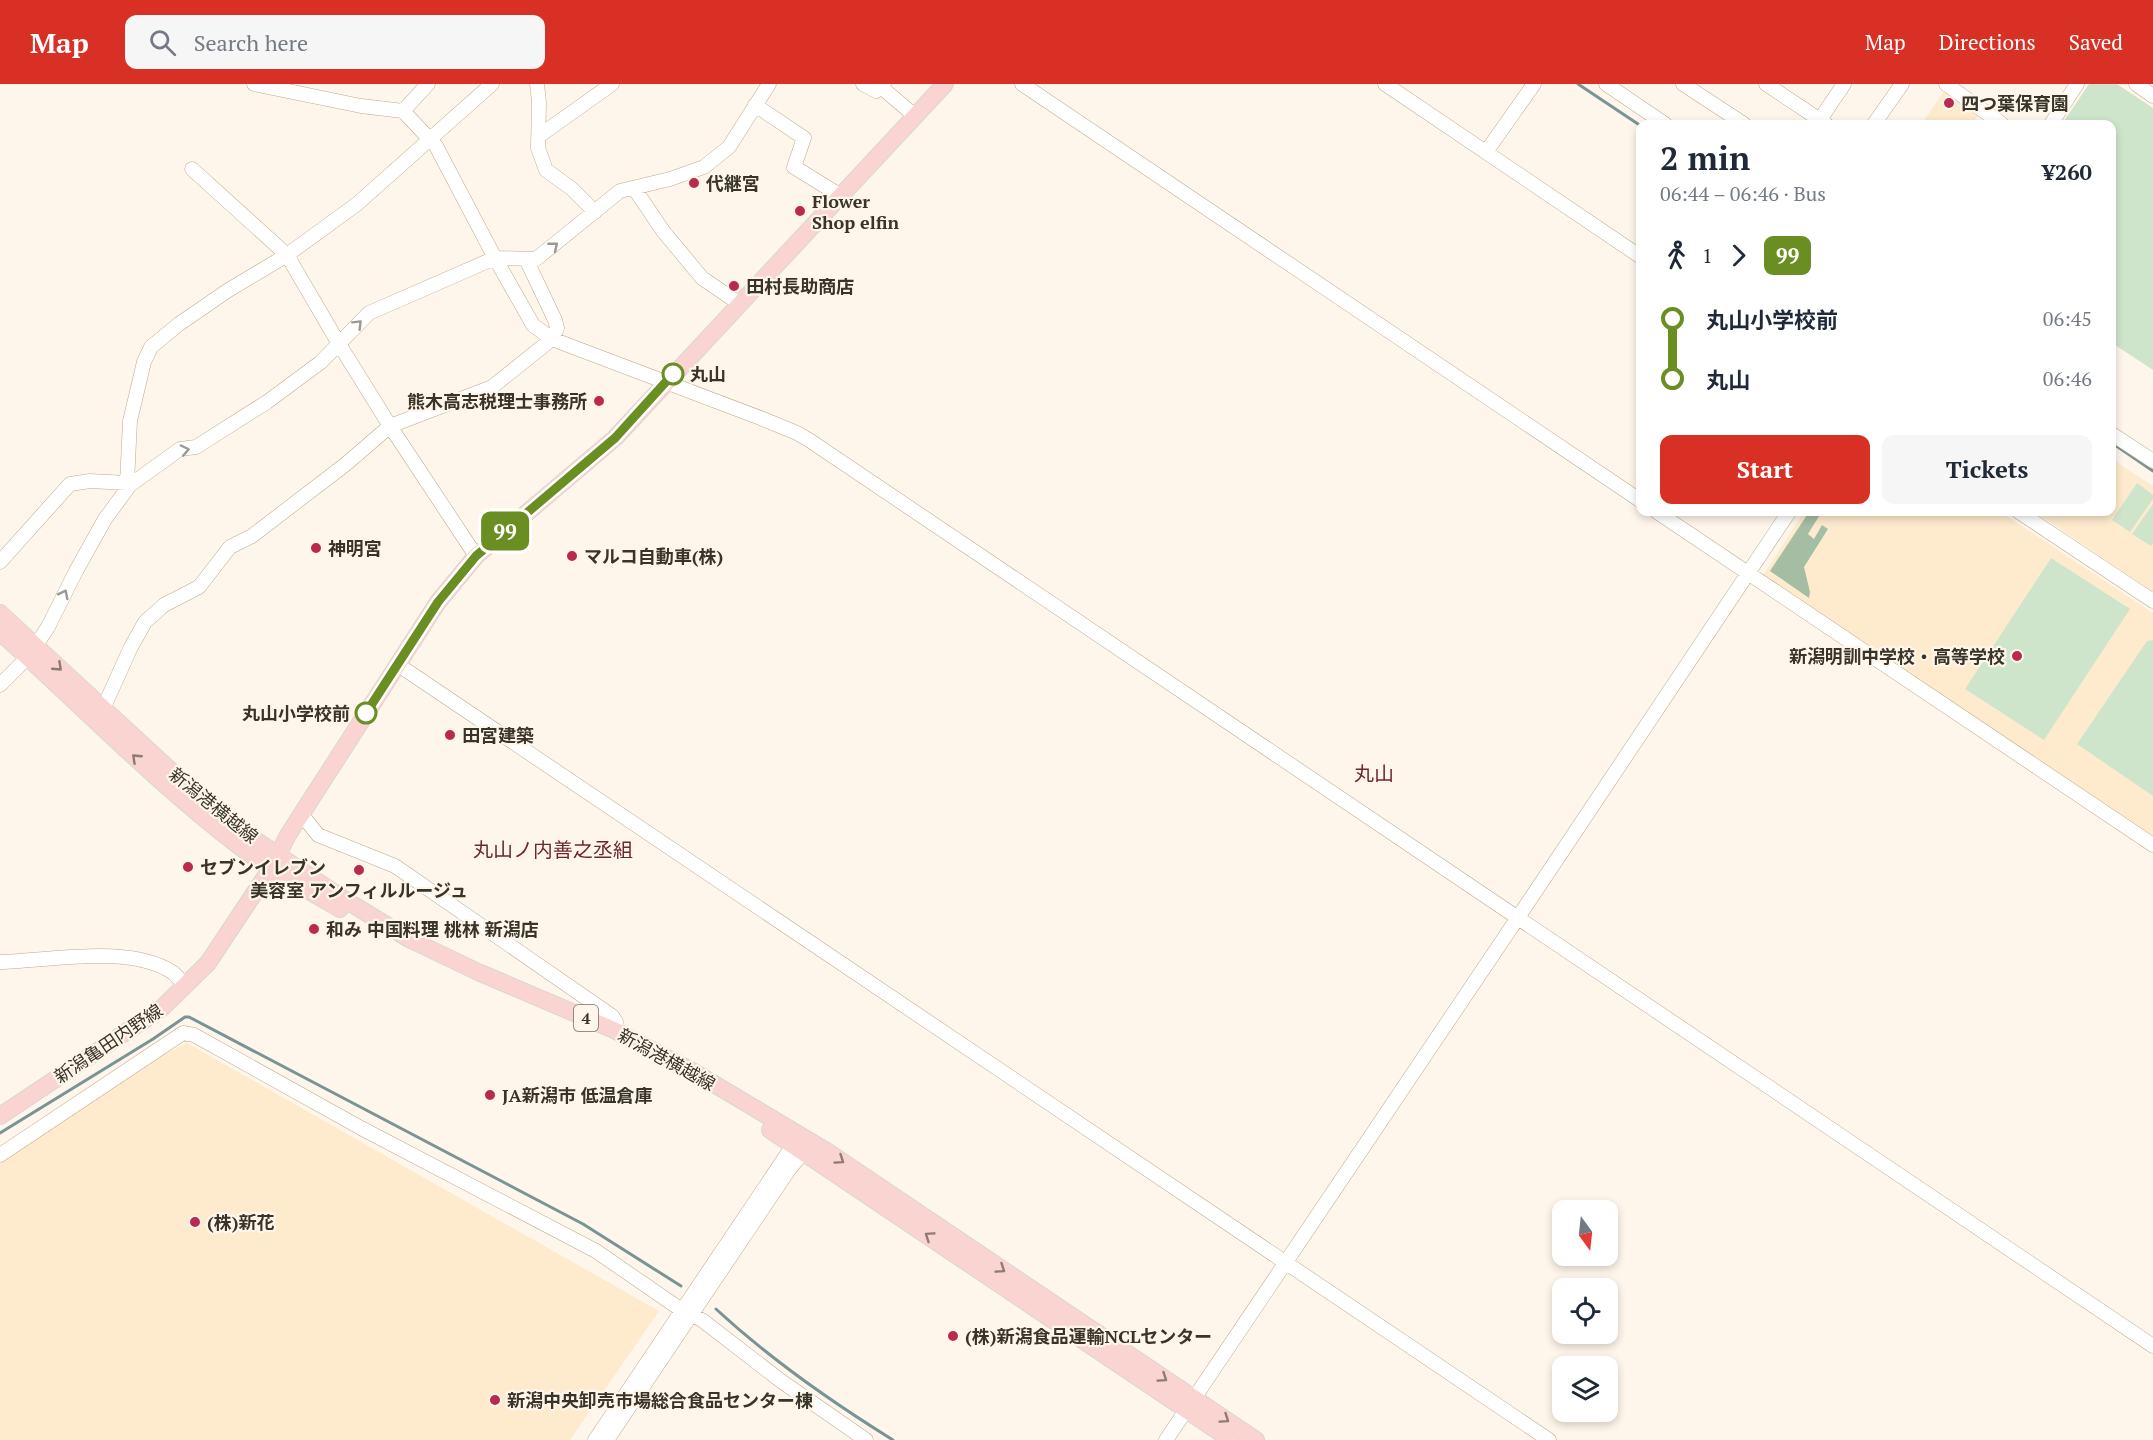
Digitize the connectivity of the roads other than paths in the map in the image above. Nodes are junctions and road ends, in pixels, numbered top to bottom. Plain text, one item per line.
1 (254, 84) edge
2 (428, 84) edge
3 (492, 84) edge
4 (537, 84) edge
5 (612, 84) edge
6 (768, 84) edge
7 (863, 84) edge
8 (945, 84) edge
9 (1022, 84) edge
10 (1385, 84) edge
11 (1534, 84) edge
12 (1605, 84) edge
13 (1683, 84) edge
14 (1766, 84) edge
15 (1844, 84) edge
16 (1902, 84) edge
17 (1946, 84) edge
18 (2077, 84) edge
19 (2136, 84) edge
20 (883, 86) edge
21 (2153, 96) edge
22 (755, 105) junction
23 (404, 111) junction
24 (915, 116) junction
25 (1659, 120) edge
26 (1738, 120) edge
27 (1817, 120) edge
28 (1823, 120) edge
29 (1877, 120) edge
30 (1996, 120) edge
31 (2054, 120) edge
32 (539, 136) junction
33 (430, 138) junction
34 (1486, 152) junction
35 (192, 169) dead end
36 (634, 188) junction
37 (841, 196) junction
38 (595, 212) junction
39 (1636, 254) edge
40 (287, 255) junction
41 (495, 258) junction
42 (526, 259) junction
43 (740, 303) junction
44 (552, 339) junction
45 (339, 344) junction
46 (665, 382) junction
47 (390, 426) junction
48 (2116, 437) edge
49 (2153, 461) edge
50 (128, 484) junction
51 (1636, 498) edge
52 (1663, 516) edge
53 (1785, 516) edge
54 (2025, 516) edge
55 (476, 556) junction
56 (0, 562) edge
57 (1748, 572) junction
58 (2153, 601) edge
59 (0, 613) edge
60 (0, 632) edge
61 (32, 651) junction
62 (398, 663) junction
63 (0, 685) edge
64 (103, 709) junction
65 (302, 815) junction
66 (2153, 845) edge
67 (274, 862) junction
68 (1517, 919) junction
69 (0, 962) edge
70 (184, 986) junction
71 (614, 1030) junction
72 (0, 1116) edge
73 (802, 1145) junction
74 (0, 1155) edge
75 (1285, 1263) junction
76 (688, 1313) junction
77 (2153, 1347) edge
78 (1190, 1404) junction
79 (595, 1440) edge
80 (607, 1440) edge
81 (866, 1440) edge
82 (1166, 1440) edge
83 (1231, 1440) edge
84 (1256, 1440) edge
85 (1549, 1440) edge

1 - 23 street
2 - 23 street
3 - 33 street
4 - 32 street
5 - 32 street
6 - 22 street
7 - 20 street
8 - 24 main road, 新潟亀田内野線
9 - 51 street
10 - 34 street
11 - 34 street
12 - 25 street
13 - 26 street
14 - 27 street
15 - 28 street
16 - 29 street
17 - 30 street
18 - 31 street
19 - 21 street
20 - 24 street
22 - 36 street
22 - 37 street
23 - 33 street
24 - 37 main road, 新潟亀田内野線
32 - 38 street
33 - 40 street
33 - 41 street
34 - 39 street
35 - 40 street
36 - 38 street
36 - 43 street
37 - 43 main road, 新潟亀田内野線
42 -> 38 street
40 - 45 street
40 - 50 street
41 - 42 street
41 - 44 street
45 -> 41 street
42 - 44 street
43 - 46 main road, 新潟亀田内野線
44 - 46 street
44 - 47 street
45 - 47 street
50 -> 45 street
46 - 55 main road, 新潟亀田内野線
46 - 68 street
47 - 55 street
47 - 64 street
48 - 49 street
50 - 56 street
61 -> 50 street
52 - 57 street
53 - 57 street
54 - 58 street
55 - 62 main road, 新潟亀田内野線
57 - 66 street
57 - 68 street
59 - 61 main road, 新潟港横越線 / 4
60 - 61 main road, 新潟港横越線 / 4
61 - 63 street
61 -> 64 main road, 新潟港横越線 / 4
67 -> 61 main road, 新潟港横越線 / 4
62 - 65 main road, 新潟亀田内野線
62 - 75 street
64 - 67 main road, 新潟港横越線 / 4
65 - 67 main road, 新潟亀田内野線
65 - 71 street
67 - 70 main road, 新潟亀田内野線
67 - 71 main road, 新潟港横越線 / 4
67 - 73 main road, 新潟港横越線 / 4
68 - 75 street
68 - 77 street
69 - 70 street
70 - 72 main road, 新潟亀田内野線
71 - 73 main road, 新潟港横越線 / 4
73 - 76 street
73 - 78 main road, 新潟港横越線 / 4
74 - 76 street
75 - 78 street
75 - 85 street
76 - 79 street
76 - 80 street
76 - 81 street
78 - 82 street
78 - 83 main road, 新潟港横越線 / 4
78 -> 84 main road, 新潟港横越線 / 4

